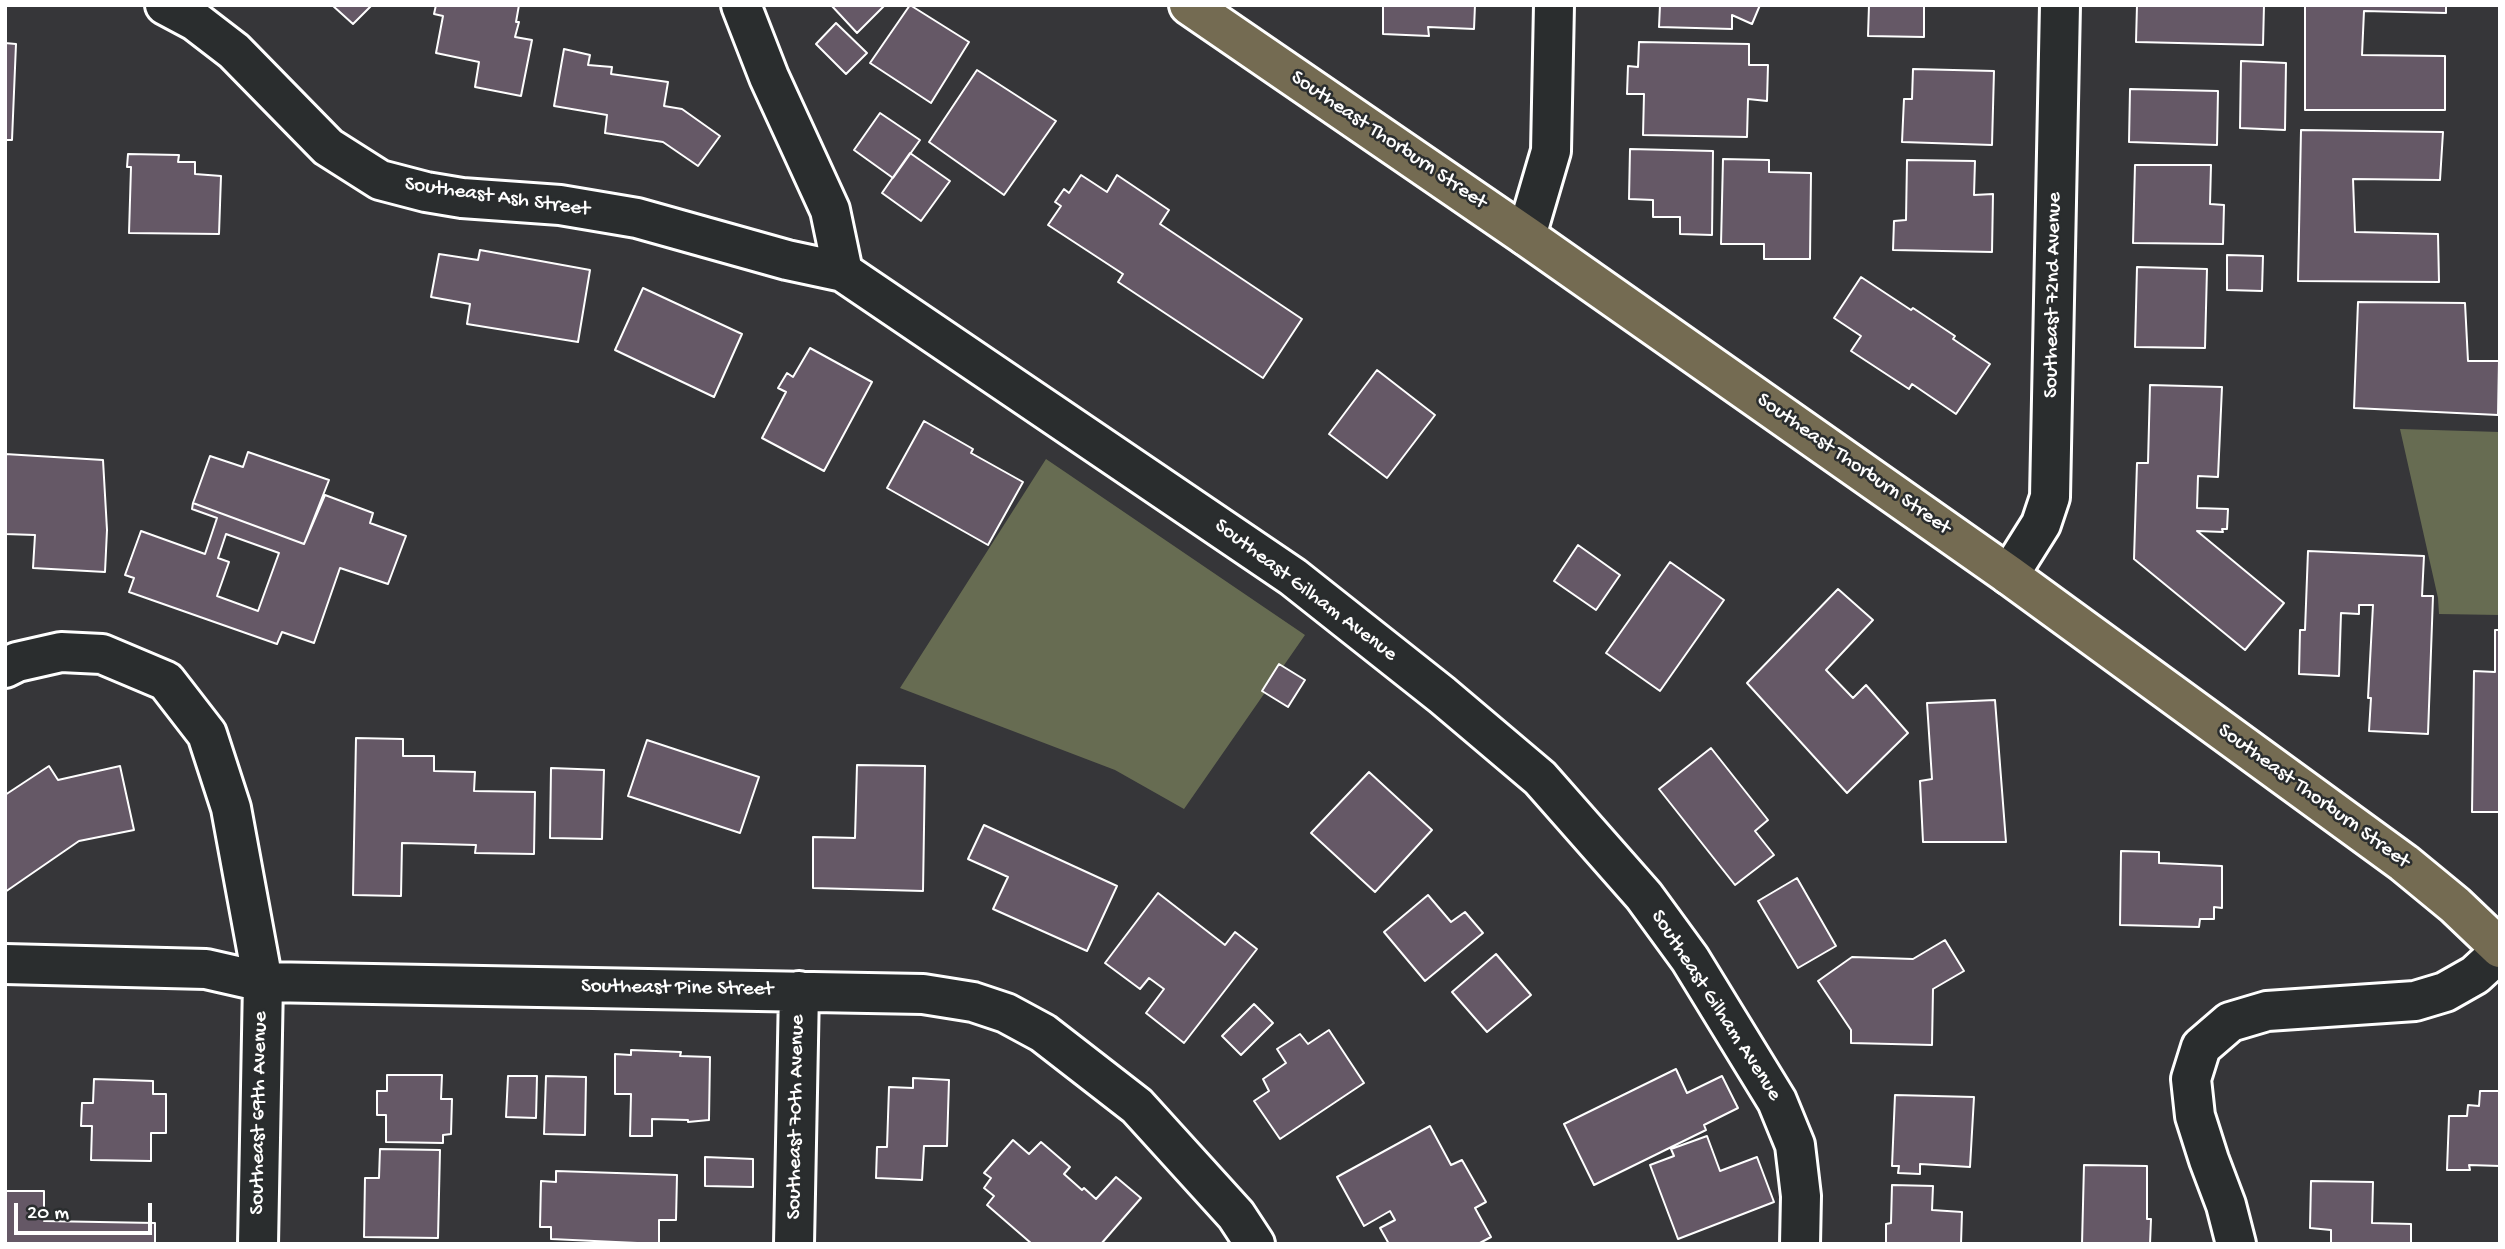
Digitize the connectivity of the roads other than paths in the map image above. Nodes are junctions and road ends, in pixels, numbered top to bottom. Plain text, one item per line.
1 (164, 5) edge
2 (741, 5) edge
3 (1189, 5) edge
4 (1554, 5) edge
5 (2060, 5) edge
6 (1526, 236) junction
7 (844, 272) junction
8 (2009, 575) junction
9 (5, 668) edge
10 (2500, 950) edge
11 (5, 964) edge
12 (262, 982) junction
13 (799, 991) junction
14 (258, 1244) edge
15 (794, 1244) edge
16 (1255, 1244) edge
17 (1800, 1244) edge
18 (2236, 1244) edge

1 - 7 street, Southeast Ash Street
2 - 7 street
3 - 6 main road, Southeast Thorburn Street
4 - 6 street
5 - 8 street, Southeast 72nd Avenue
6 - 8 main road, Southeast Thorburn Street
7 - 17 street, Southeast Gilham Avenue
8 - 10 main road, Southeast Thorburn Street
9 - 12 street, Southeast 69th Avenue
10 - 18 street
11 - 12 street, Southeast Pine Street
12 - 13 street, Southeast Pine Street
12 - 14 street, Southeast 69th Avenue
13 - 15 street, Southeast 70th Avenue
13 - 16 street, Southeast Pine Street

